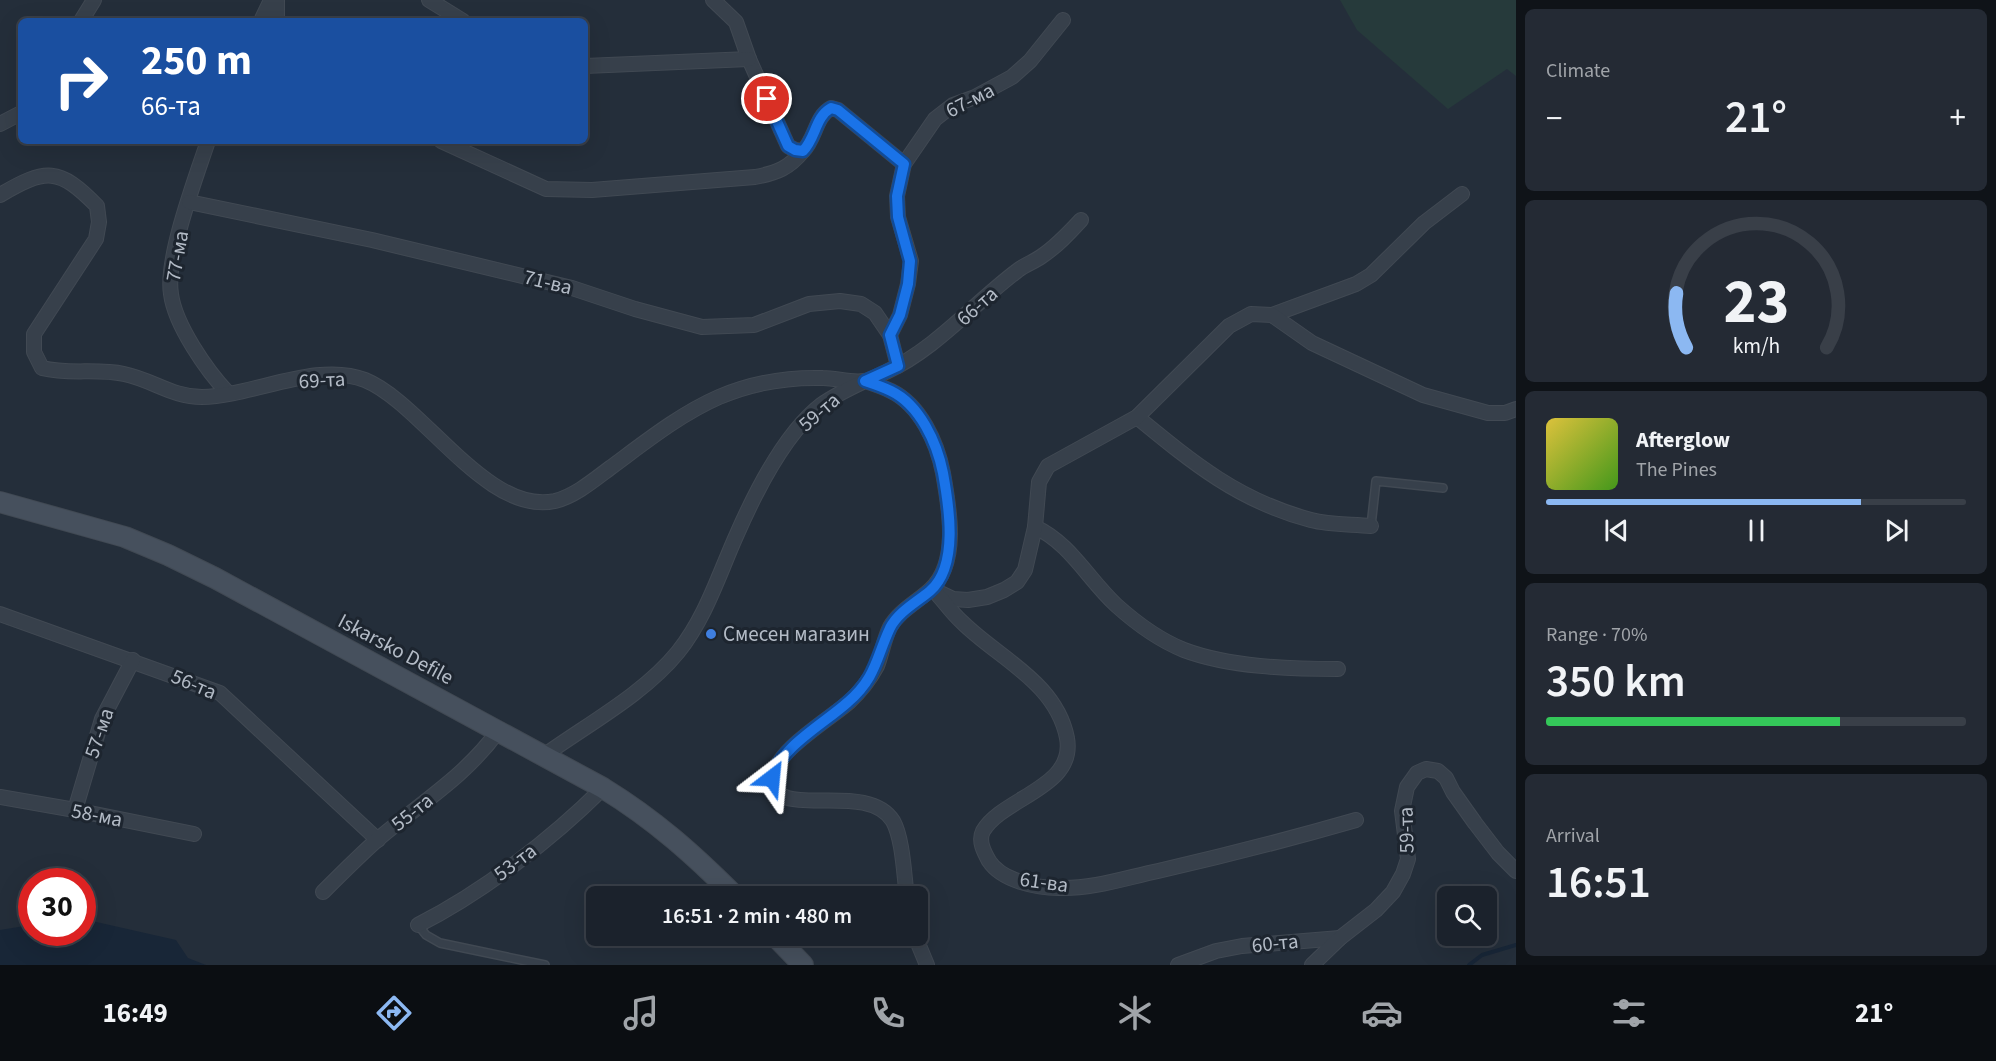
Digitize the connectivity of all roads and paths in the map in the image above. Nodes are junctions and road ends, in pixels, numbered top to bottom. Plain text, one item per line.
1 (94, 0) edge
2 (271, 0) edge
3 (277, 0) edge
4 (429, 0) edge
5 (713, 0) edge
6 (83, 18) edge
7 (262, 18) edge
8 (277, 18) edge
9 (458, 18) edge
10 (1063, 20) dead end
11 (749, 59) junction
12 (588, 66) edge
13 (18, 115) edge
14 (0, 124) edge
15 (207, 144) edge
16 (447, 144) edge
17 (803, 151) junction
18 (904, 164) junction
19 (1461, 194) dead end
20 (0, 195) edge
21 (189, 202) junction
22 (1081, 220) dead end
23 (1272, 315) junction
24 (890, 335) junction
25 (898, 366) junction
26 (865, 381) junction
27 (228, 393) junction
28 (1516, 410) edge
29 (1137, 417) junction
30 (1443, 488) dead end
31 (0, 502) edge
32 (1371, 526) joint
33 (1035, 527) junction
34 (932, 589) junction
35 (0, 614) edge
36 (133, 660) junction
37 (1338, 669) dead end
38 (498, 730) junction
39 (545, 755) junction
40 (603, 788) junction
41 (0, 797) edge
42 (75, 810) junction
43 (1356, 820) dead end
44 (194, 834) dead end
45 (378, 840) junction
46 (1516, 871) edge
47 (725, 886) edge
48 (905, 886) edge
49 (323, 891) dead end
50 (418, 925) joint
51 (1340, 938) junction
52 (785, 946) edge
53 (919, 946) edge
54 (545, 965) edge
55 (803, 965) edge
56 (927, 965) edge
57 (1178, 965) edge
58 (1312, 965) edge

1 - 6 street
2 - 7 street
3 - 8 street
4 - 9 street
5 - 11 street
10 - 18 street, 67-ма
11 - 12 street
11 - 17 street
13 - 14 street
15 - 21 street, 77-ма
16 - 17 street
17 - 18 street
18 - 24 street, 67-ма
19 - 23 street
20 - 27 street, 69-та
21 - 24 street, 71-ва
21 - 27 street, 77-ма
22 - 25 street, 66-та
23 - 28 street
23 - 29 street
24 - 25 street
25 - 26 street, 66-та
26 - 27 street, 69-та
26 - 34 street
26 - 39 street, 59-та
29 - 32 street
29 - 33 street
30 - 32 lane
31 - 38 main road, Iskarsko Defile
33 - 34 street
33 - 37 street
34 - 43 street, 61-ва
34 - 48 street
35 - 36 street, 56-та
36 - 42 street, 57-ма
36 - 45 street, 56-та
38 - 39 main road, Iskarsko Defile
38 - 45 street, 55-та
39 - 40 main road, Iskarsko Defile
40 - 47 main road, Iskarsko Defile
40 - 50 street, 53-та
41 - 42 street, 58-ма
42 - 44 street, 58-ма
45 - 49 street, 55-та
46 - 51 street, 59-та
50 - 54 lane
51 - 57 street, 60-та
51 - 58 street, 59-та
52 - 55 main road
53 - 56 street

